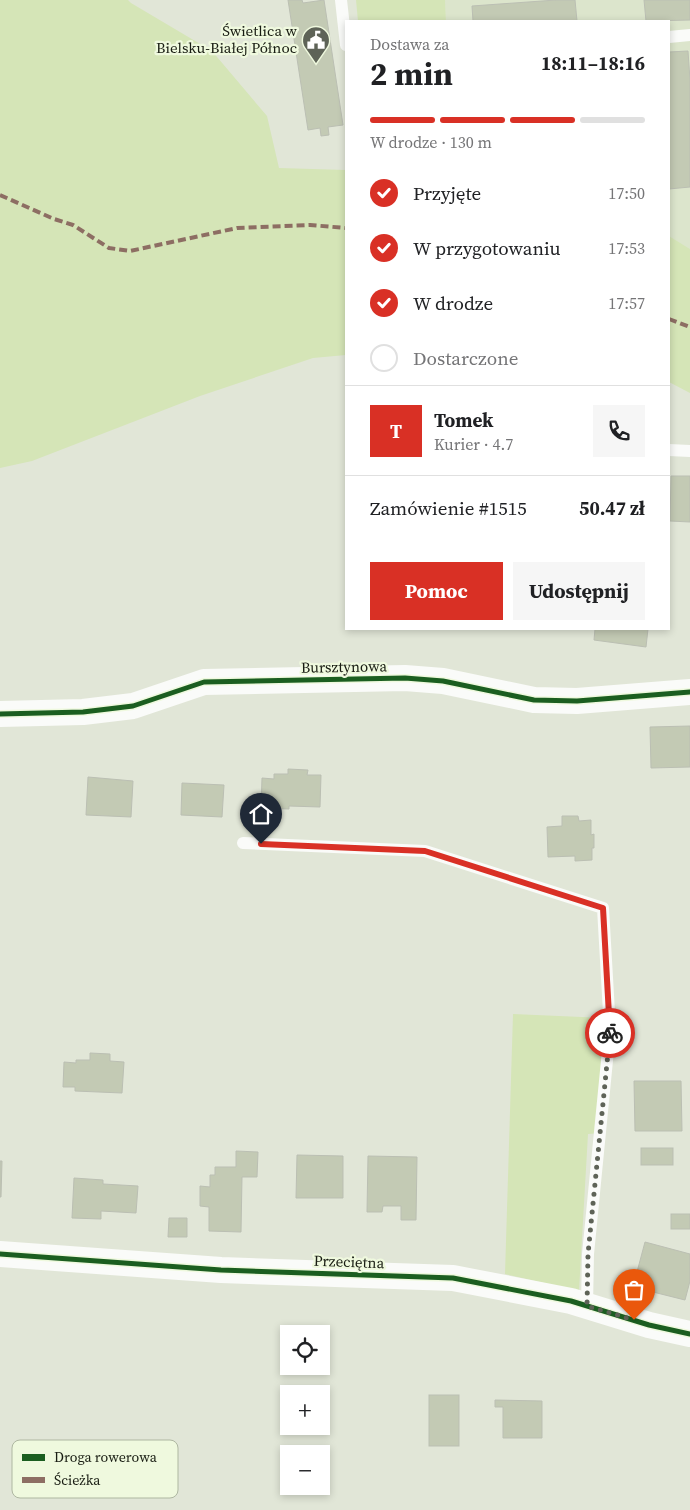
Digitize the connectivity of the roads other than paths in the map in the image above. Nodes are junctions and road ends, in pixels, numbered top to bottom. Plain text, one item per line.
1 (341, 0) edge
2 (690, 35) edge
3 (345, 36) edge
4 (670, 37) edge
5 (670, 450) edge
6 (690, 451) edge
7 (690, 692) edge
8 (0, 714) edge
9 (243, 843) dead end
10 (0, 1254) edge
11 (587, 1306) junction
12 (690, 1334) edge

1 - 3 lane
2 - 4 lane
5 - 6 lane
7 - 8 street, Bursztynowa
9 - 11 lane
10 - 11 street, Przeciętna
11 - 12 street, Przeciętna

